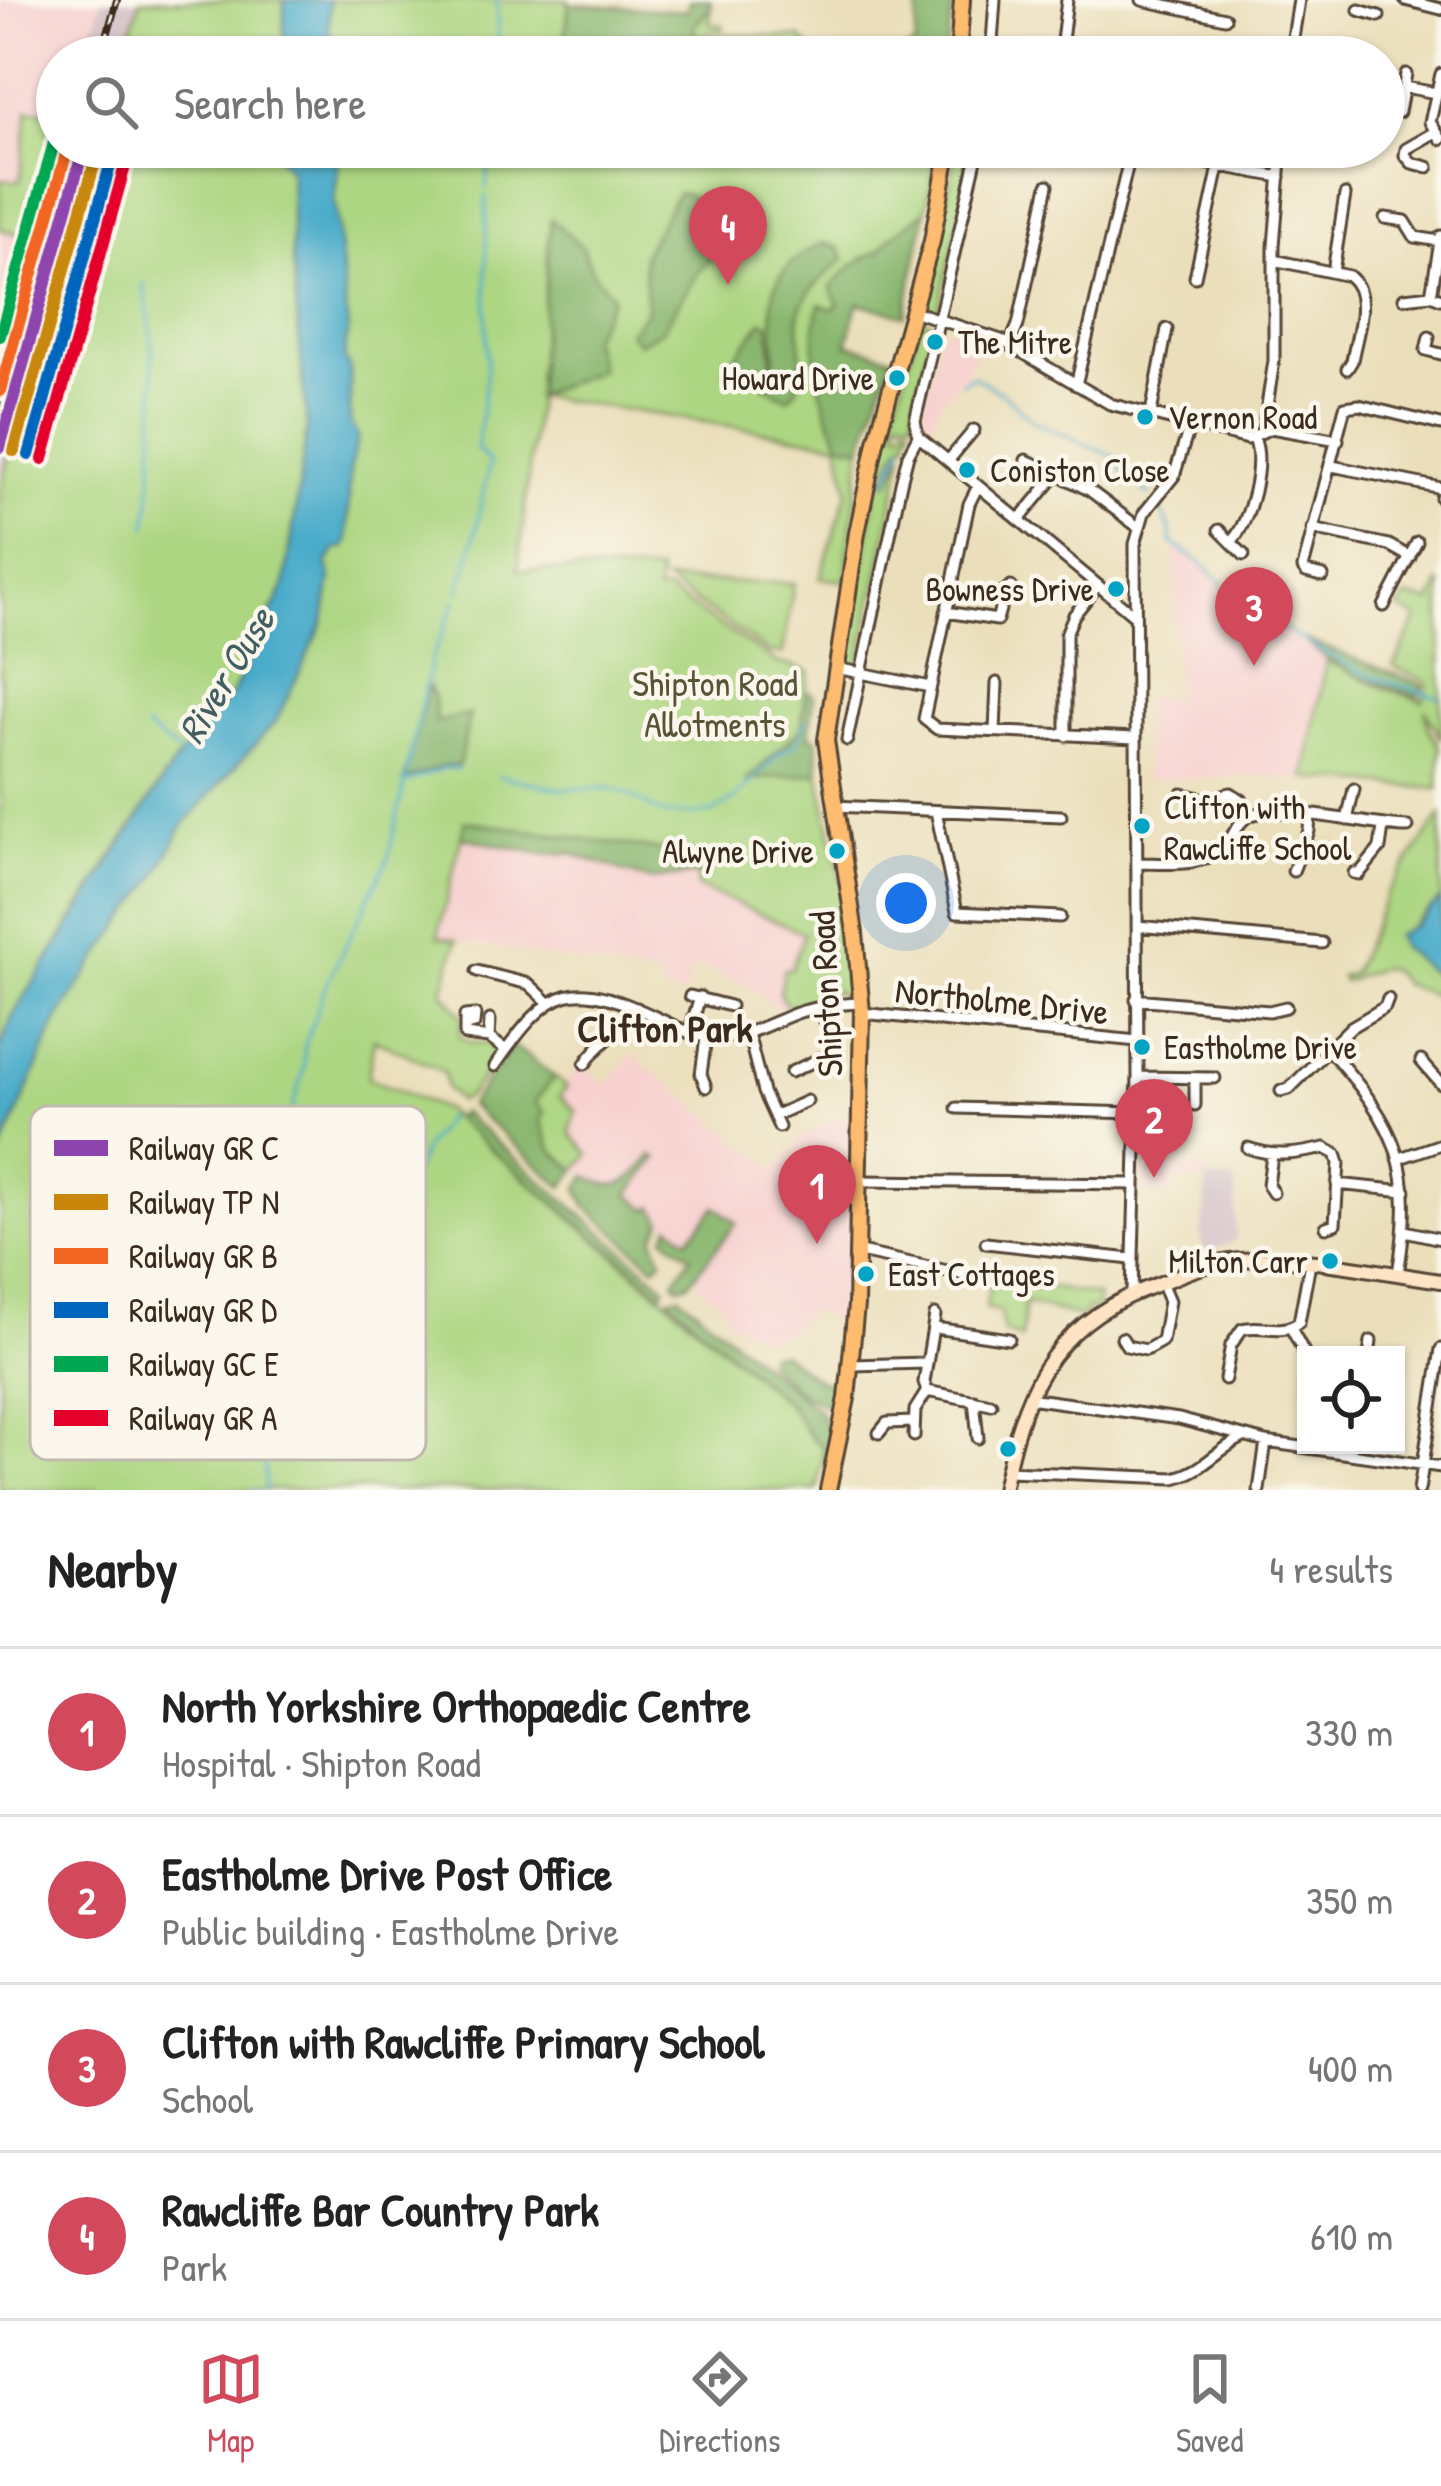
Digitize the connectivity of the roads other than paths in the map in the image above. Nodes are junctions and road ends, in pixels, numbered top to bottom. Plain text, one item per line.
1 (962, 0) edge
2 (995, 0) edge
3 (1067, 0) edge
4 (1142, 0) edge
5 (1299, 0) edge
6 (1372, 0) edge
7 (1405, 0) edge
8 (1441, 9) edge
9 (1369, 13) dead end
10 (1225, 18) dead end
11 (959, 36) edge
12 (992, 36) edge
13 (1063, 36) edge
14 (1293, 36) edge
15 (1406, 74) dead end
16 (1441, 74) edge
17 (1405, 80) edge
18 (1405, 87) edge
19 (1436, 93) junction
20 (1437, 136) edge
21 (1405, 155) joint
22 (1428, 167) dead end
23 (946, 168) edge
24 (974, 168) edge
25 (1126, 168) edge
26 (1219, 168) edge
27 (1225, 168) edge
28 (1281, 168) edge
29 (1280, 177) junction
30 (1048, 185) dead end
31 (1345, 194) dead end
32 (1385, 218) dead end
33 (1440, 239) edge
34 (1274, 260) junction
35 (1333, 272) junction
36 (1195, 278) dead end
37 (1436, 297) edge
38 (1404, 298) dead end
39 (913, 310) junction
40 (939, 319) junction
41 (1167, 328) dead end
42 (1429, 337) dead end
43 (1010, 344) junction
44 (1441, 354) edge
45 (1347, 369) dead end
46 (1076, 385) junction
47 (1151, 413) junction
48 (1191, 422) junction
49 (1441, 424) edge
50 (974, 430) dead end
51 (1259, 434) junction
52 (918, 436) junction
53 (1337, 440) junction
54 (1026, 460) dead end
55 (948, 461) junction
56 (1333, 466) junction
57 (1057, 474) junction
58 (978, 486) junction
59 (1441, 494) edge
60 (1019, 520) junction
61 (1138, 527) junction
62 (1312, 529) junction
63 (1219, 530) dead end
64 (1232, 542) junction
65 (1418, 542) dead end
66 (1244, 555) dead end
67 (1410, 557) junction
68 (1323, 576) dead end
69 (1098, 585) junction
70 (1005, 588) dead end
71 (1134, 592) junction
72 (1108, 593) junction
73 (1390, 602) dead end
74 (946, 612) junction
75 (1135, 616) junction
76 (836, 668) junction
77 (862, 672) junction
78 (998, 683) dead end
79 (930, 687) junction
80 (995, 732) junction
81 (1066, 736) junction
82 (1136, 738) junction
83 (847, 740) dead end
84 (1354, 789) dead end
85 (1186, 793) dead end
86 (834, 806) junction
87 (936, 811) junction
88 (1310, 814) junction
89 (1060, 816) dead end
90 (1249, 816) junction
91 (1347, 820) junction
92 (1383, 827) junction
93 (1408, 827) dead end
94 (1137, 862) junction
95 (1292, 865) dead end
96 (1358, 875) dead end
97 (1060, 917) dead end
98 (1137, 926) junction
99 (1322, 944) dead end
100 (477, 971) dead end
101 (1136, 999) junction
102 (1388, 999) dead end
103 (460, 1002) dead end
104 (548, 1002) junction
105 (730, 1006) dead end
106 (821, 1006) junction
107 (1286, 1007) dead end
108 (637, 1008) junction
109 (861, 1008) junction
110 (490, 1020) dead end
111 (688, 1033) junction
112 (748, 1034) junction
113 (706, 1038) junction
114 (491, 1040) junction
115 (1137, 1041) junction
116 (581, 1047) dead end
117 (506, 1050) junction
118 (1330, 1051) junction
119 (1421, 1061) dead end
120 (495, 1066) dead end
121 (791, 1072) dead end
122 (1439, 1076) edge
123 (1138, 1077) junction
124 (1195, 1078) junction
125 (1215, 1078) dead end
126 (706, 1087) dead end
127 (1281, 1091) dead end
128 (807, 1101) dead end
129 (1195, 1105) dead end
130 (957, 1108) dead end
131 (1135, 1113) junction
132 (774, 1116) junction
133 (779, 1127) dead end
134 (1441, 1144) edge
135 (1248, 1148) dead end
136 (1271, 1155) junction
137 (1400, 1158) junction
138 (860, 1180) junction
139 (1135, 1184) junction
140 (1337, 1184) junction
141 (1405, 1191) junction
142 (1273, 1192) dead end
143 (1334, 1226) dead end
144 (1405, 1231) junction
145 (1441, 1239) edge
146 (986, 1243) dead end
147 (860, 1252) junction
148 (1131, 1259) junction
149 (1310, 1263) junction
150 (1398, 1274) junction
151 (980, 1278) dead end
152 (1441, 1281) edge
153 (1162, 1282) junction
154 (1132, 1294) junction
155 (935, 1315) dead end
156 (998, 1323) dead end
157 (934, 1328) junction
158 (1292, 1328) junction
159 (996, 1336) junction
160 (1122, 1338) dead end
161 (1009, 1339) dead end
162 (1371, 1341) dead end
163 (1301, 1346) edge
164 (1370, 1346) edge
165 (1441, 1348) edge
166 (926, 1363) junction
167 (852, 1365) junction
168 (1228, 1375) dead end
169 (927, 1391) junction
170 (1028, 1398) junction
171 (974, 1400) junction
172 (991, 1404) dead end
173 (1436, 1412) edge
174 (914, 1422) junction
175 (1219, 1431) junction
176 (975, 1432) dead end
177 (880, 1433) dead end
178 (914, 1436) dead end
179 (1242, 1438) junction
180 (1266, 1442) junction
181 (1223, 1448) junction
182 (1423, 1463) junction
183 (1441, 1467) edge
184 (1007, 1471) junction
185 (828, 1490) edge
186 (1003, 1490) edge
187 (1259, 1490) edge
188 (1419, 1490) edge

1 - 11 main road
2 - 12 street
3 - 13 street
4 - 10 street
5 - 14 street
6 - 9 street
7 - 8 street
15 - 17 street
16 - 19 street
18 - 19 street
19 - 20 street
20 - 21 street
21 - 22 street
23 - 39 main road, Shipton Road
24 - 40 street
25 - 46 street
26 - 36 street
27 - 29 street
28 - 29 street
29 - 34 street
30 - 43 street
31 - 35 street
32 - 33 street
33 - 37 street
34 - 35 street
34 - 51 street
35 - 45 street
37 - 38 street
39 - 40 street
39 - 76 main road, Shipton Road
40 - 43 street
40 - 52 street
41 - 47 street
42 - 44 street
43 - 46 street
46 - 47 street
47 - 48 street
48 - 51 street
48 - 61 street
49 - 53 street
50 - 55 street
51 - 53 street
51 - 64 street
52 - 55 street
52 - 77 street
53 - 56 street
54 - 57 street
55 - 58 street
56 - 59 street
56 - 62 street
57 - 60 street
57 - 61 street
58 - 60 street
58 - 74 street
60 - 69 street
61 - 71 street
62 - 67 street
62 - 68 street
63 - 64 street
64 - 66 street
65 - 67 street
67 - 73 street
69 - 72 street
69 - 81 street
70 - 74 street
71 - 72 street
71 - 75 street
72 - 75 street
74 - 79 street
75 - 82 street
76 - 77 street
76 - 86 main road, Shipton Road
77 - 79 street
77 - 83 street
78 - 80 street
79 - 80 street
80 - 81 street
81 - 82 street
82 - 94 street
84 - 91 street
85 - 90 street
86 - 87 street
86 - 109 main road, Shipton Road
87 - 89 street
87 - 97 street
88 - 90 street
88 - 91 street
88 - 95 street
90 - 94 street
91 - 92 street
92 - 93 street
92 - 96 street
94 - 98 street
98 - 99 street
98 - 101 street
100 - 104 street
101 - 107 street
101 - 115 street
102 - 118 street
103 - 114 street
104 - 108 street
104 - 117 street
105 - 111 street
106 - 109 street, Northolme Drive
106 - 112 street, Northolme Drive
106 - 121 street
108 - 111 street
108 - 116 street
109 - 115 street, Northolme Drive
109 - 138 main road, Shipton Road
110 - 114 street
111 - 113 street
112 - 113 street, Northolme Drive
112 - 132 street
113 - 126 street
114 - 117 street
115 - 123 street
117 - 120 street
118 - 127 street
118 - 137 street
119 - 122 street
123 - 124 street
123 - 131 street
124 - 125 street
124 - 129 street
128 - 132 street
130 - 131 street
131 - 139 street
132 - 133 street
134 - 137 street
135 - 136 street
136 - 140 street
136 - 142 street
137 - 141 street
138 - 139 street
138 - 147 main road, Shipton Road
139 - 148 street
140 - 141 street
140 - 143 street
141 - 144 street
144 - 145 street
144 - 150 street
146 - 148 street
147 - 151 street
147 - 167 main road, Shipton Road
148 - 154 street
149 - 150 street
149 - 153 street
149 - 158 street
150 - 152 street
153 - 154 street
153 - 160 street
154 - 170 street
155 - 157 street
156 - 159 street
157 - 159 street
157 - 166 street
158 - 163 street
158 - 168 street
159 - 161 street
162 - 164 street
165 - 173 street
166 - 167 street
166 - 169 street
167 - 185 main road, Shipton Road
169 - 171 street
169 - 174 street
170 - 175 street
170 - 184 street
171 - 172 street
171 - 176 street
173 - 182 street
174 - 177 street
174 - 178 street
175 - 179 street
175 - 181 street
179 - 180 street
179 - 181 street
180 - 182 street
180 - 187 street
181 - 184 street
182 - 183 street
182 - 188 street
184 - 186 street

